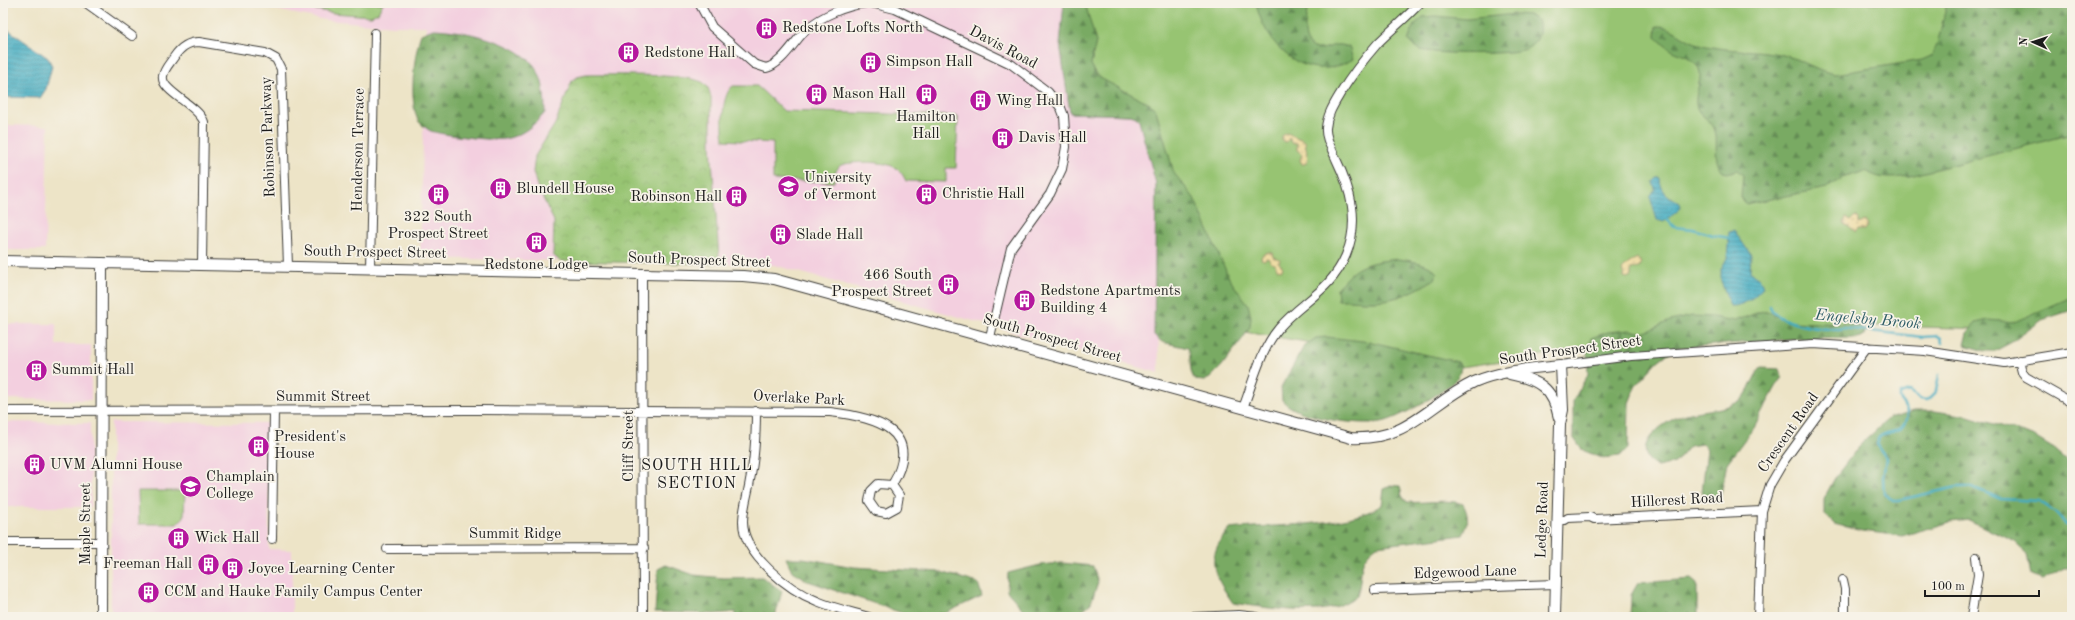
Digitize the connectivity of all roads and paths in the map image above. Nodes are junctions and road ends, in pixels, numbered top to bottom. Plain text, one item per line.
1 (86, 3) edge
2 (700, 3) edge
3 (863, 3) edge
4 (871, 3) edge
5 (1420, 3) edge
6 (375, 33) dead end
7 (132, 36) dead end
8 (3, 261) edge
9 (102, 263) junction
10 (202, 264) junction
11 (288, 266) junction
12 (370, 268) junction
13 (642, 274) junction
14 (990, 337) junction
15 (1867, 347) junction
16 (2072, 352) edge
17 (2019, 360) junction
18 (1561, 365) junction
19 (1508, 374) junction
20 (2072, 403) edge
21 (1243, 408) junction
22 (3, 411) edge
23 (102, 411) junction
24 (274, 411) junction
25 (643, 411) junction
26 (756, 411) junction
27 (1560, 424) junction
28 (892, 485) dead end
29 (1762, 511) junction
30 (1561, 520) junction
31 (272, 539) dead end
32 (3, 542) edge
33 (101, 542) junction
34 (644, 548) junction
35 (387, 549) dead end
36 (1976, 557) dead end
37 (1843, 580) dead end
38 (1556, 584) junction
39 (1375, 590) dead end
40 (101, 617) edge
41 (643, 617) edge
42 (869, 617) edge
43 (1193, 617) edge
44 (1257, 617) edge
45 (1555, 617) edge
46 (1758, 617) edge
47 (1845, 617) edge
48 (1971, 617) edge

1 - 7 street
2 - 3 street
4 - 14 street, Davis Road
5 - 21 street
6 - 12 street, Henderson Terrace
8 - 9 street, South Prospect Street
9 - 10 street, South Prospect Street
9 - 23 street, Maple Street
10 - 11 street, South Prospect Street
10 - 11 street, Robinson Parkway
11 - 12 street, South Prospect Street
12 - 13 street, South Prospect Street
13 - 14 street, South Prospect Street
13 - 25 street, Cliff Street
14 - 21 street, South Prospect Street
15 - 17 street, South Prospect Street
15 - 18 street, South Prospect Street
15 - 29 street, Crescent Road
16 - 17 street, South Prospect Street
17 - 20 street
18 - 19 street, South Prospect Street
18 - 27 street, Ledge Road
19 - 21 street, South Prospect Street
19 - 27 street, Ledge Road
22 - 23 street, Summit Street
23 - 24 street, Summit Street
23 - 33 street, Maple Street
24 - 25 street, Summit Street
24 - 31 street
25 - 26 street, Overlake Park
25 - 34 street, Cliff Street
26 - 28 street, Overlake Park
26 - 42 street
27 - 30 street, Ledge Road
29 - 30 street, Hillcrest Road
29 - 46 street, Crescent Road
30 - 38 street, Ledge Road
32 - 33 street
33 - 40 street, Maple Street
34 - 35 street, Summit Ridge
34 - 41 street, Cliff Street
36 - 48 street
37 - 47 street
38 - 39 street, Edgewood Lane
38 - 45 street, Ledge Road
43 - 44 street

